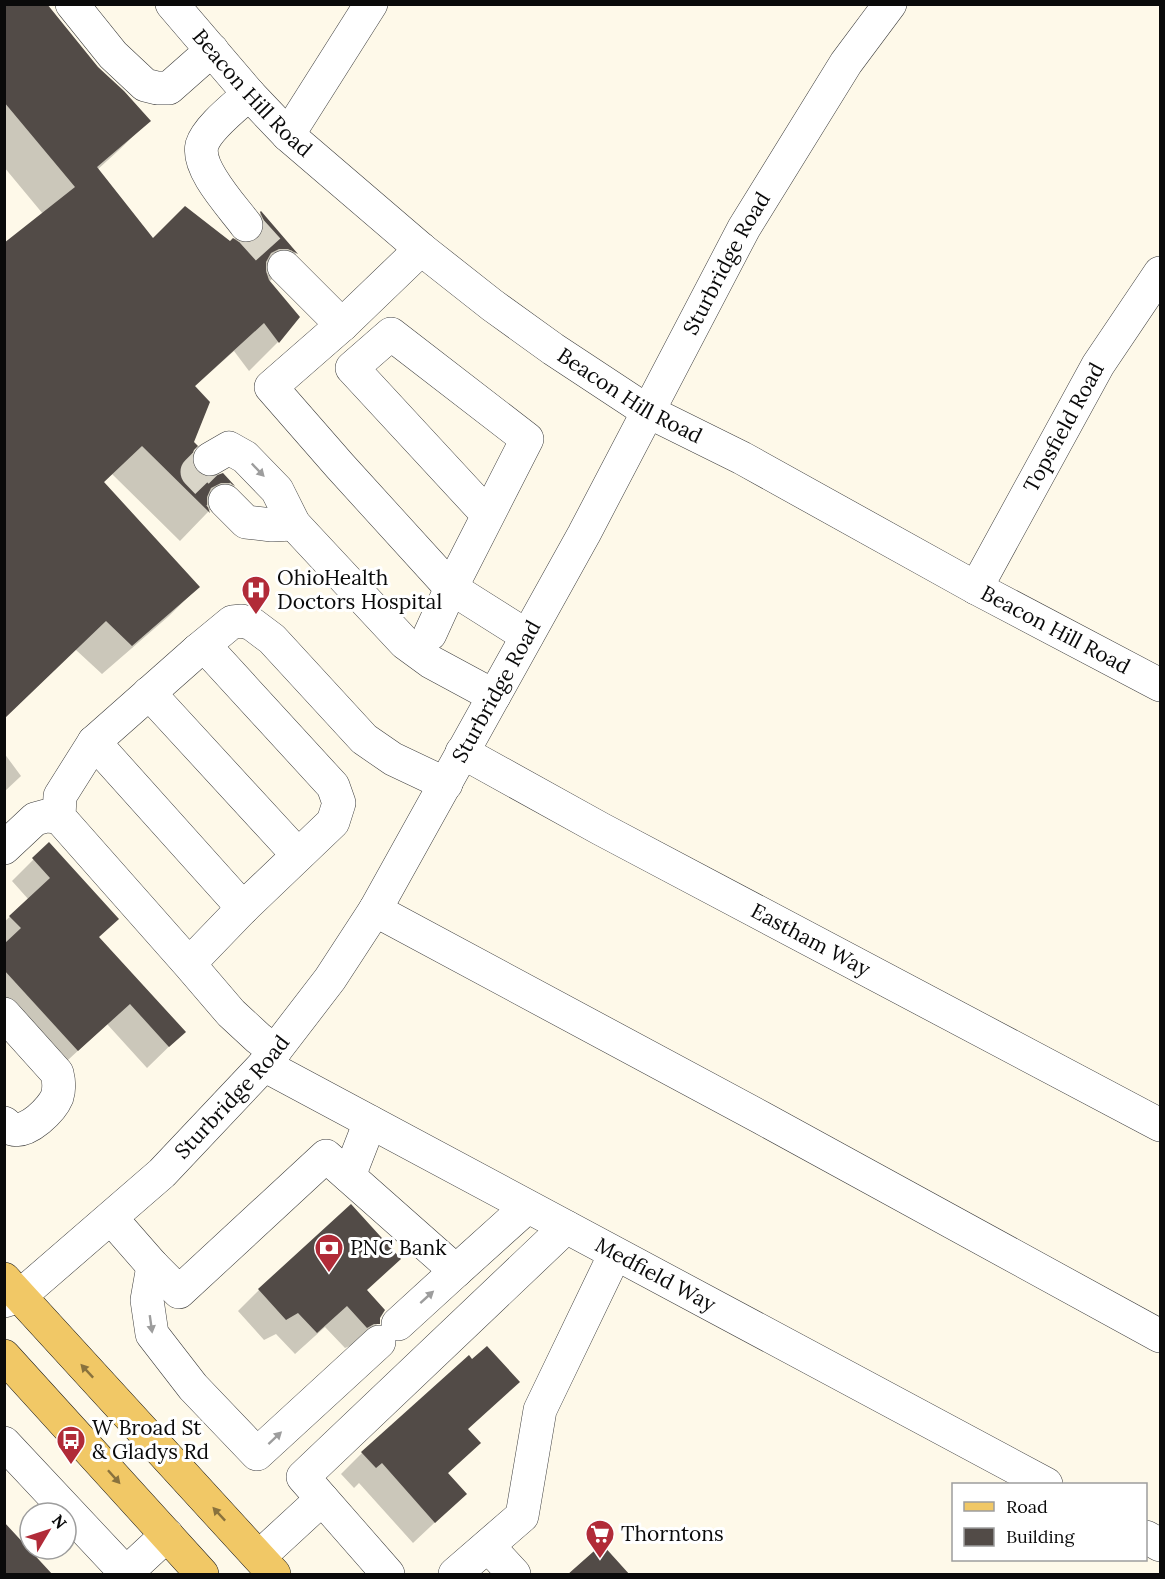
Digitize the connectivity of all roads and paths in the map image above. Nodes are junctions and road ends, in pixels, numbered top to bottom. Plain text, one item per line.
1 (72, 4) edge
2 (172, 4) edge
3 (371, 4) edge
4 (890, 4) edge
5 (212, 50) junction
6 (249, 94) junction
7 (288, 135) junction
8 (246, 225) tunnel mouth
9 (421, 249) junction
10 (284, 267) tunnel mouth
11 (1161, 273) edge
12 (342, 325) junction
13 (647, 411) junction
14 (210, 459) dead end
15 (225, 501) tunnel mouth
16 (488, 515) junction
17 (294, 524) junction
18 (451, 588) junction
19 (976, 588) junction
20 (429, 634) dead end
21 (527, 636) junction
22 (198, 650) junction
23 (1161, 685) edge
24 (149, 693) junction
25 (494, 696) junction
26 (94, 742) junction
27 (462, 753) junction
28 (446, 784) junction
29 (59, 817) junction
30 (4, 848) edge
31 (298, 855) junction
32 (243, 908) junction
33 (375, 910) junction
34 (189, 964) junction
35 (4, 1014) edge
36 (269, 1058) junction
37 (370, 1122) junction
38 (4, 1123) edge
39 (1161, 1125) edge
40 (349, 1176) junction
41 (527, 1207) junction
42 (111, 1218) junction
43 (566, 1227) junction
44 (615, 1254) junction
45 (153, 1266) junction
46 (456, 1271) junction
47 (10, 1292) edge
48 (1161, 1336) edge
49 (4, 1356) edge
50 (4, 1443) edge
51 (1042, 1483) edge
52 (322, 1499) junction
53 (167, 1535) junction
54 (1147, 1538) edge
55 (1161, 1545) edge
56 (488, 1546) junction
57 (267, 1566) edge
58 (202, 1575) edge
59 (388, 1575) edge
60 (454, 1575) edge
61 (514, 1575) edge

1 - 5 street
2 - 5 street, Beacon Hill Road
3 - 7 street
4 - 13 street, Sturbridge Road
5 - 6 street, Beacon Hill Road
6 - 7 street, Beacon Hill Road
6 - 8 street
7 - 9 street, Beacon Hill Road
9 - 12 street
9 - 13 street, Beacon Hill Road
10 - 12 street
11 - 19 street, Topsfield Road
12 - 18 street
13 - 19 street, Beacon Hill Road
13 - 21 street, Sturbridge Road
14 -> 17 street
15 - 17 street
16 - 16 street
16 - 18 street
17 - 25 street
18 - 20 street
18 - 21 street
19 - 23 street, Beacon Hill Road
21 - 25 street, Sturbridge Road
22 - 24 street
22 - 28 street
22 - 31 street
24 - 26 street
24 - 31 street
25 - 27 street, Sturbridge Road
26 - 29 street
26 - 32 street
27 - 28 street, Sturbridge Road
27 - 39 street, Eastham Way
28 - 33 street, Sturbridge Road
29 - 30 street
29 - 34 street, Medfield Way
31 - 32 street
32 - 34 street
33 - 36 street, Sturbridge Road
33 - 48 street
34 - 36 street, Medfield Way
35 - 38 street
36 - 37 street, Medfield Way
36 - 42 street, Sturbridge Road
37 - 40 street
37 - 41 street, Medfield Way
40 - 45 street
40 - 46 street
41 - 43 street, Medfield Way
41 - 46 street
42 - 45 street
42 - 47 street, Sturbridge Road
43 - 44 street, Medfield Way
43 - 52 street
44 - 51 street, Medfield Way
44 - 56 street
45 -> 46 street
57 -> 47 main road
49 -> 53 main road
50 - 53 street
52 - 57 street
52 - 59 street
53 - 58 main road
54 - 55 street
56 - 60 street
56 - 61 street

